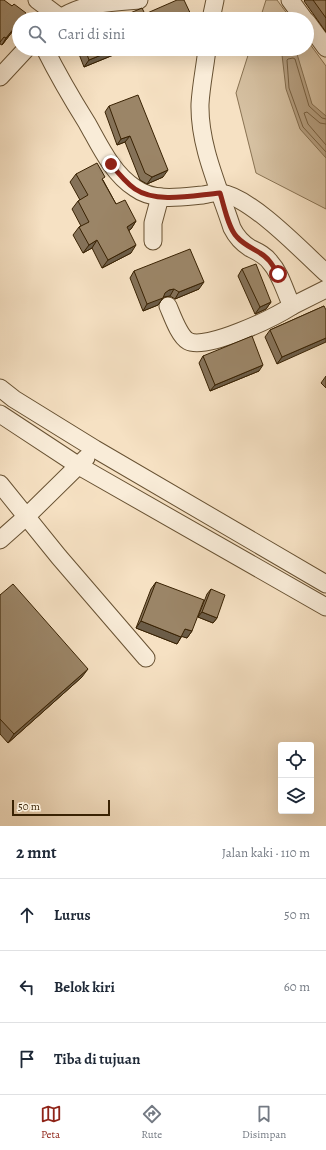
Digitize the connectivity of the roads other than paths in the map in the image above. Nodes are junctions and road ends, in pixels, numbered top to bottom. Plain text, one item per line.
1 (37, 0) edge
2 (139, 0) edge
3 (215, 0) edge
4 (290, 0) edge
5 (114, 1) edge
6 (89, 3) edge
7 (52, 12) edge
8 (72, 12) edge
9 (213, 12) edge
10 (299, 12) edge
11 (314, 32) edge
12 (326, 48) edge
13 (20, 56) edge
14 (49, 56) edge
15 (206, 56) edge
16 (0, 77) edge
17 (220, 193) junction
18 (160, 197) junction
19 (153, 241) dead end
20 (326, 272) edge
21 (326, 289) edge
22 (168, 306) dead end
23 (292, 306) junction
24 (0, 388) edge
25 (0, 414) edge
26 (94, 449) junction
27 (79, 466) junction
28 (0, 484) edge
29 (27, 516) junction
30 (0, 540) edge
31 (326, 584) edge
32 (326, 607) edge
33 (146, 658) dead end

1 - 7 street
2 - 5 street
3 - 9 street
4 - 10 street
5 - 6 street
6 - 8 street
11 - 12 street
13 - 16 street
14 - 18 street
15 - 17 street
17 - 18 street
17 - 20 street
17 - 23 street
18 - 19 street
21 - 23 street
22 - 23 street
24 - 26 street
25 - 27 street
26 - 27 street
26 - 31 street
27 - 29 street
27 - 32 street
28 - 29 street
29 - 30 street
29 - 33 street

